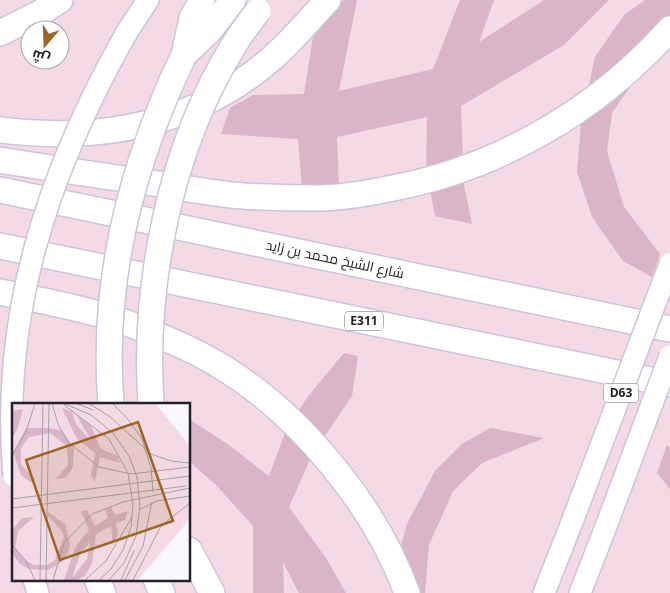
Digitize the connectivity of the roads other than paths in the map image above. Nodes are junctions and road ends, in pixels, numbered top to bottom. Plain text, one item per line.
1 (60, 0) edge
2 (148, 0) edge
3 (202, 0) edge
4 (218, 0) edge
5 (233, 0) edge
6 (328, 0) edge
7 (261, 5) edge
8 (670, 29) edge
9 (0, 33) edge
10 (184, 55) junction
11 (0, 130) edge
12 (0, 160) edge
13 (0, 190) edge
14 (0, 246) edge
15 (670, 264) edge
16 (0, 292) edge
17 (670, 329) edge
18 (670, 356) edge
19 (670, 384) edge
20 (111, 403) edge
21 (152, 403) edge
22 (0, 408) edge
23 (12, 423) edge
24 (12, 442) edge
25 (190, 552) edge
26 (34, 580) edge
27 (97, 580) edge
28 (156, 580) edge
29 (38, 593) edge
30 (103, 593) edge
31 (162, 593) edge
32 (212, 593) edge
33 (407, 593) edge
34 (544, 593) edge
35 (580, 593) edge

1 - 9 highway
2 - 24 main road, bridge
3 - 10 highway
4 - 10 highway
5 - 10 highway
6 - 11 highway
7 - 21 highway, bridge
8 - 12 highway
10 - 20 highway, bridge
13 - 17 highway, شارع الشيخ محمد بن زايد
14 - 19 highway, E311
15 - 34 main road, D63, bridge
16 - 33 highway
18 - 35 main road, D63, bridge
22 - 23 highway
25 - 32 highway
26 - 29 main road
27 - 30 highway
28 - 31 highway

